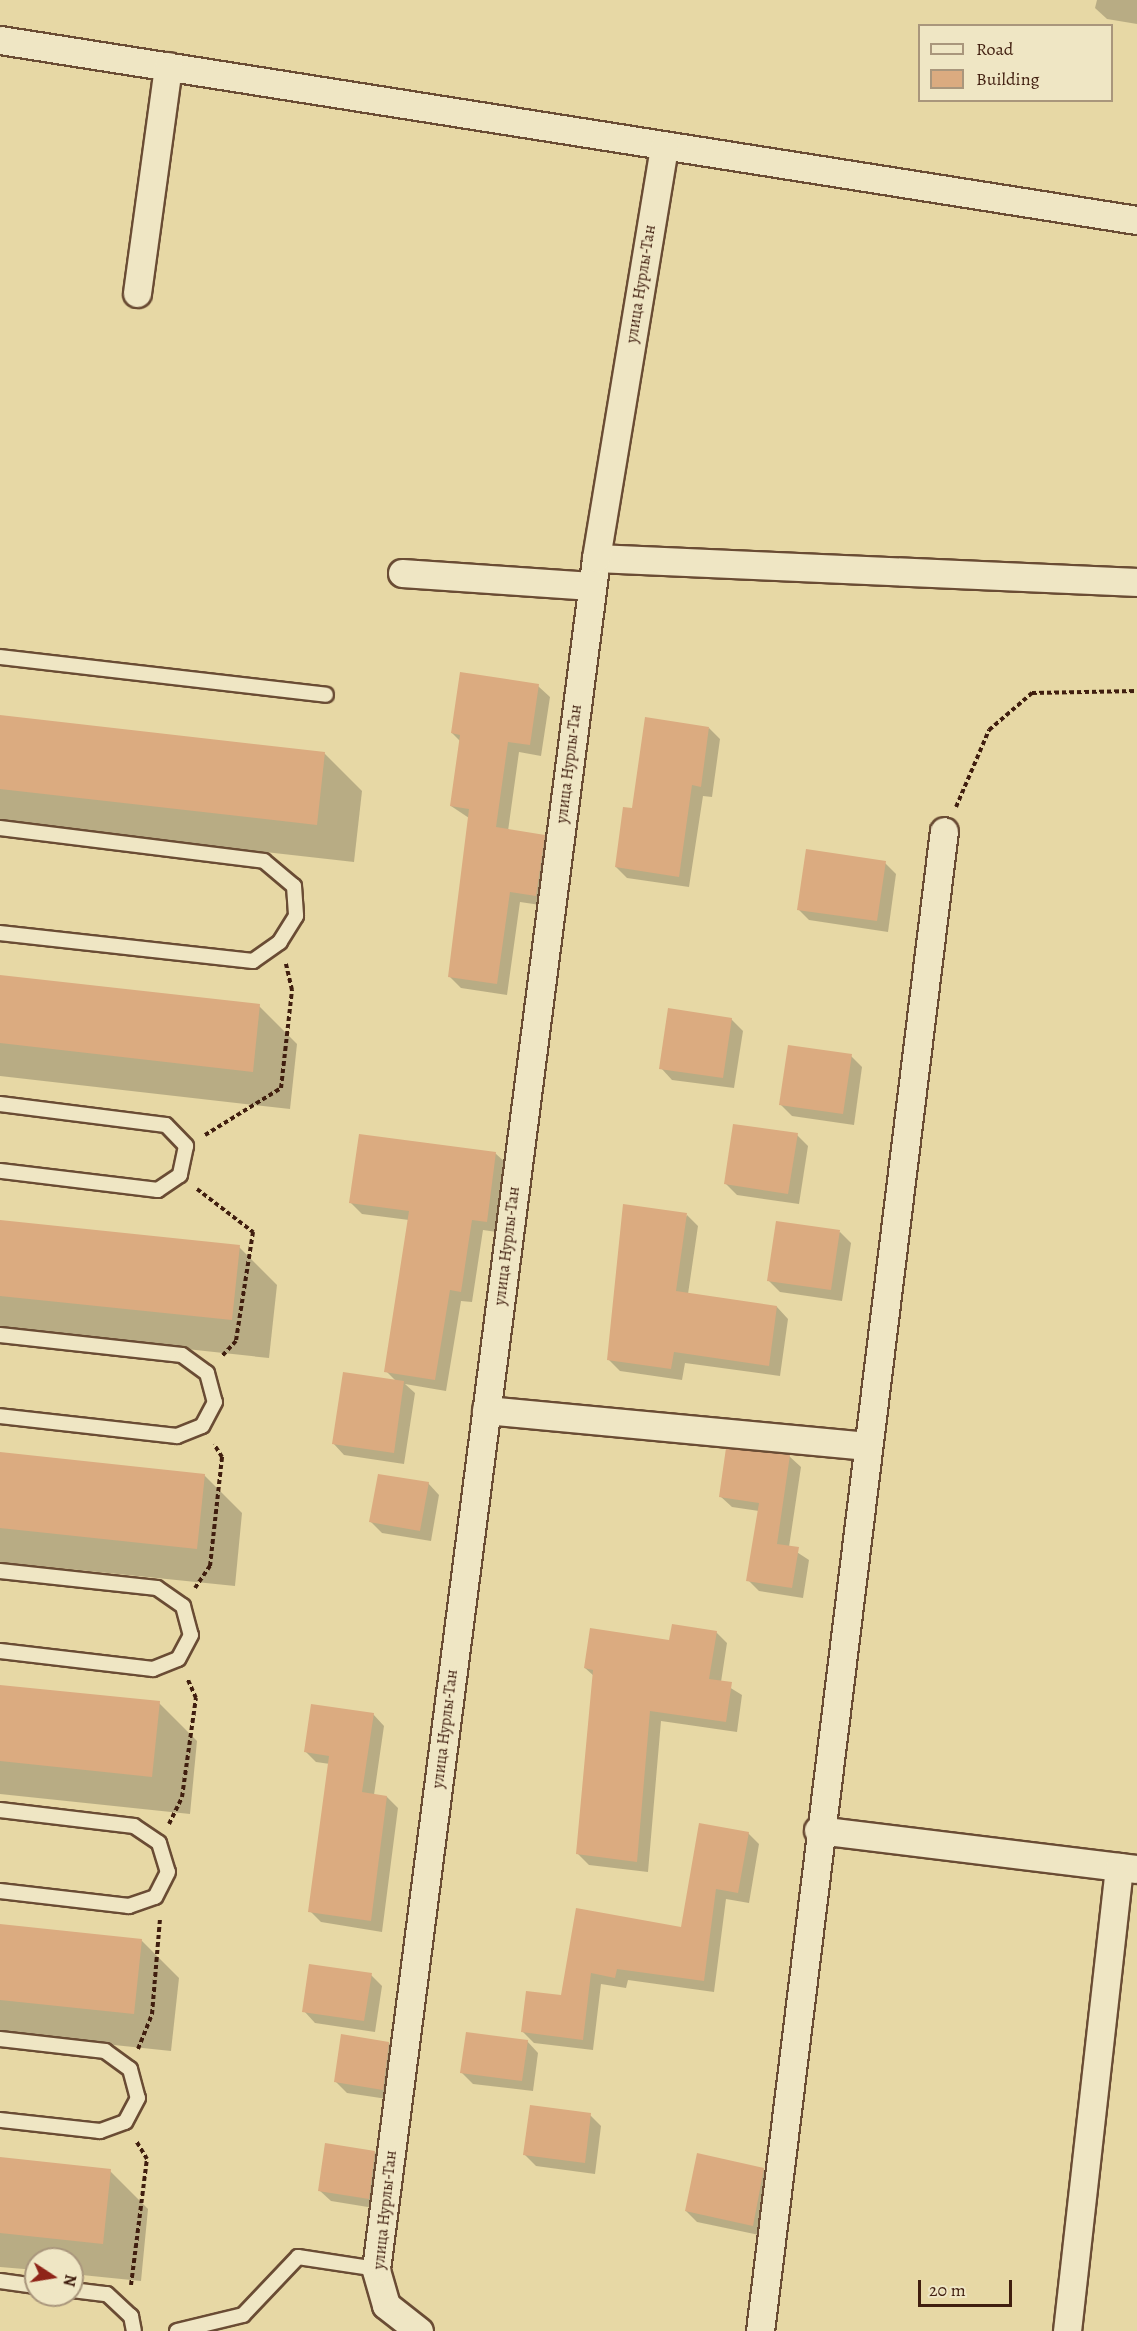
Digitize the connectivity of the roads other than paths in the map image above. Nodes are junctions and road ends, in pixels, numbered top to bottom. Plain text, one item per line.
1 (0, 40) edge
2 (168, 66) junction
3 (664, 147) junction
4 (1137, 220) edge
5 (137, 293) dead end
6 (596, 558) junction
7 (402, 573) dead end
8 (1137, 582) edge
9 (592, 586) junction
10 (0, 657) edge
11 (326, 695) dead end
12 (0, 828) edge
13 (944, 831) road end
14 (0, 933) edge
15 (0, 1104) edge
16 (0, 1171) edge
17 (0, 1335) edge
18 (486, 1410) junction
19 (0, 1416) edge
20 (867, 1446) junction
21 (0, 1571) edge
22 (0, 1651) edge
23 (0, 1810) edge
24 (818, 1830) junction
25 (1128, 1868) edge
26 (0, 1891) edge
27 (0, 2039) edge
28 (0, 2120) edge
29 (376, 2269) junction
30 (0, 2281) edge
31 (24, 2284) edge
32 (84, 2291) edge
33 (134, 2331) edge
34 (177, 2331) edge
35 (419, 2331) edge
36 (760, 2331) edge
37 (1067, 2331) edge

1 - 2 street
2 - 3 street
2 - 5 street
3 - 4 street
3 - 6 street, улица Нурлы-Тан
6 - 8 street
6 - 9 street, улица Нурлы-Тан
7 - 9 street
9 - 18 street, улица Нурлы-Тан
10 - 11 lane
12 - 14 lane
13 - 20 street
15 - 16 lane
17 - 19 lane
18 - 20 street
18 - 29 street, улица Нурлы-Тан
20 - 24 street
21 - 22 lane
23 - 26 lane
24 - 25 street
24 - 36 street
25 - 37 street
27 - 28 lane
29 - 34 lane
29 - 35 street, улица Нурлы-Тан
30 - 31 lane
32 - 33 lane

